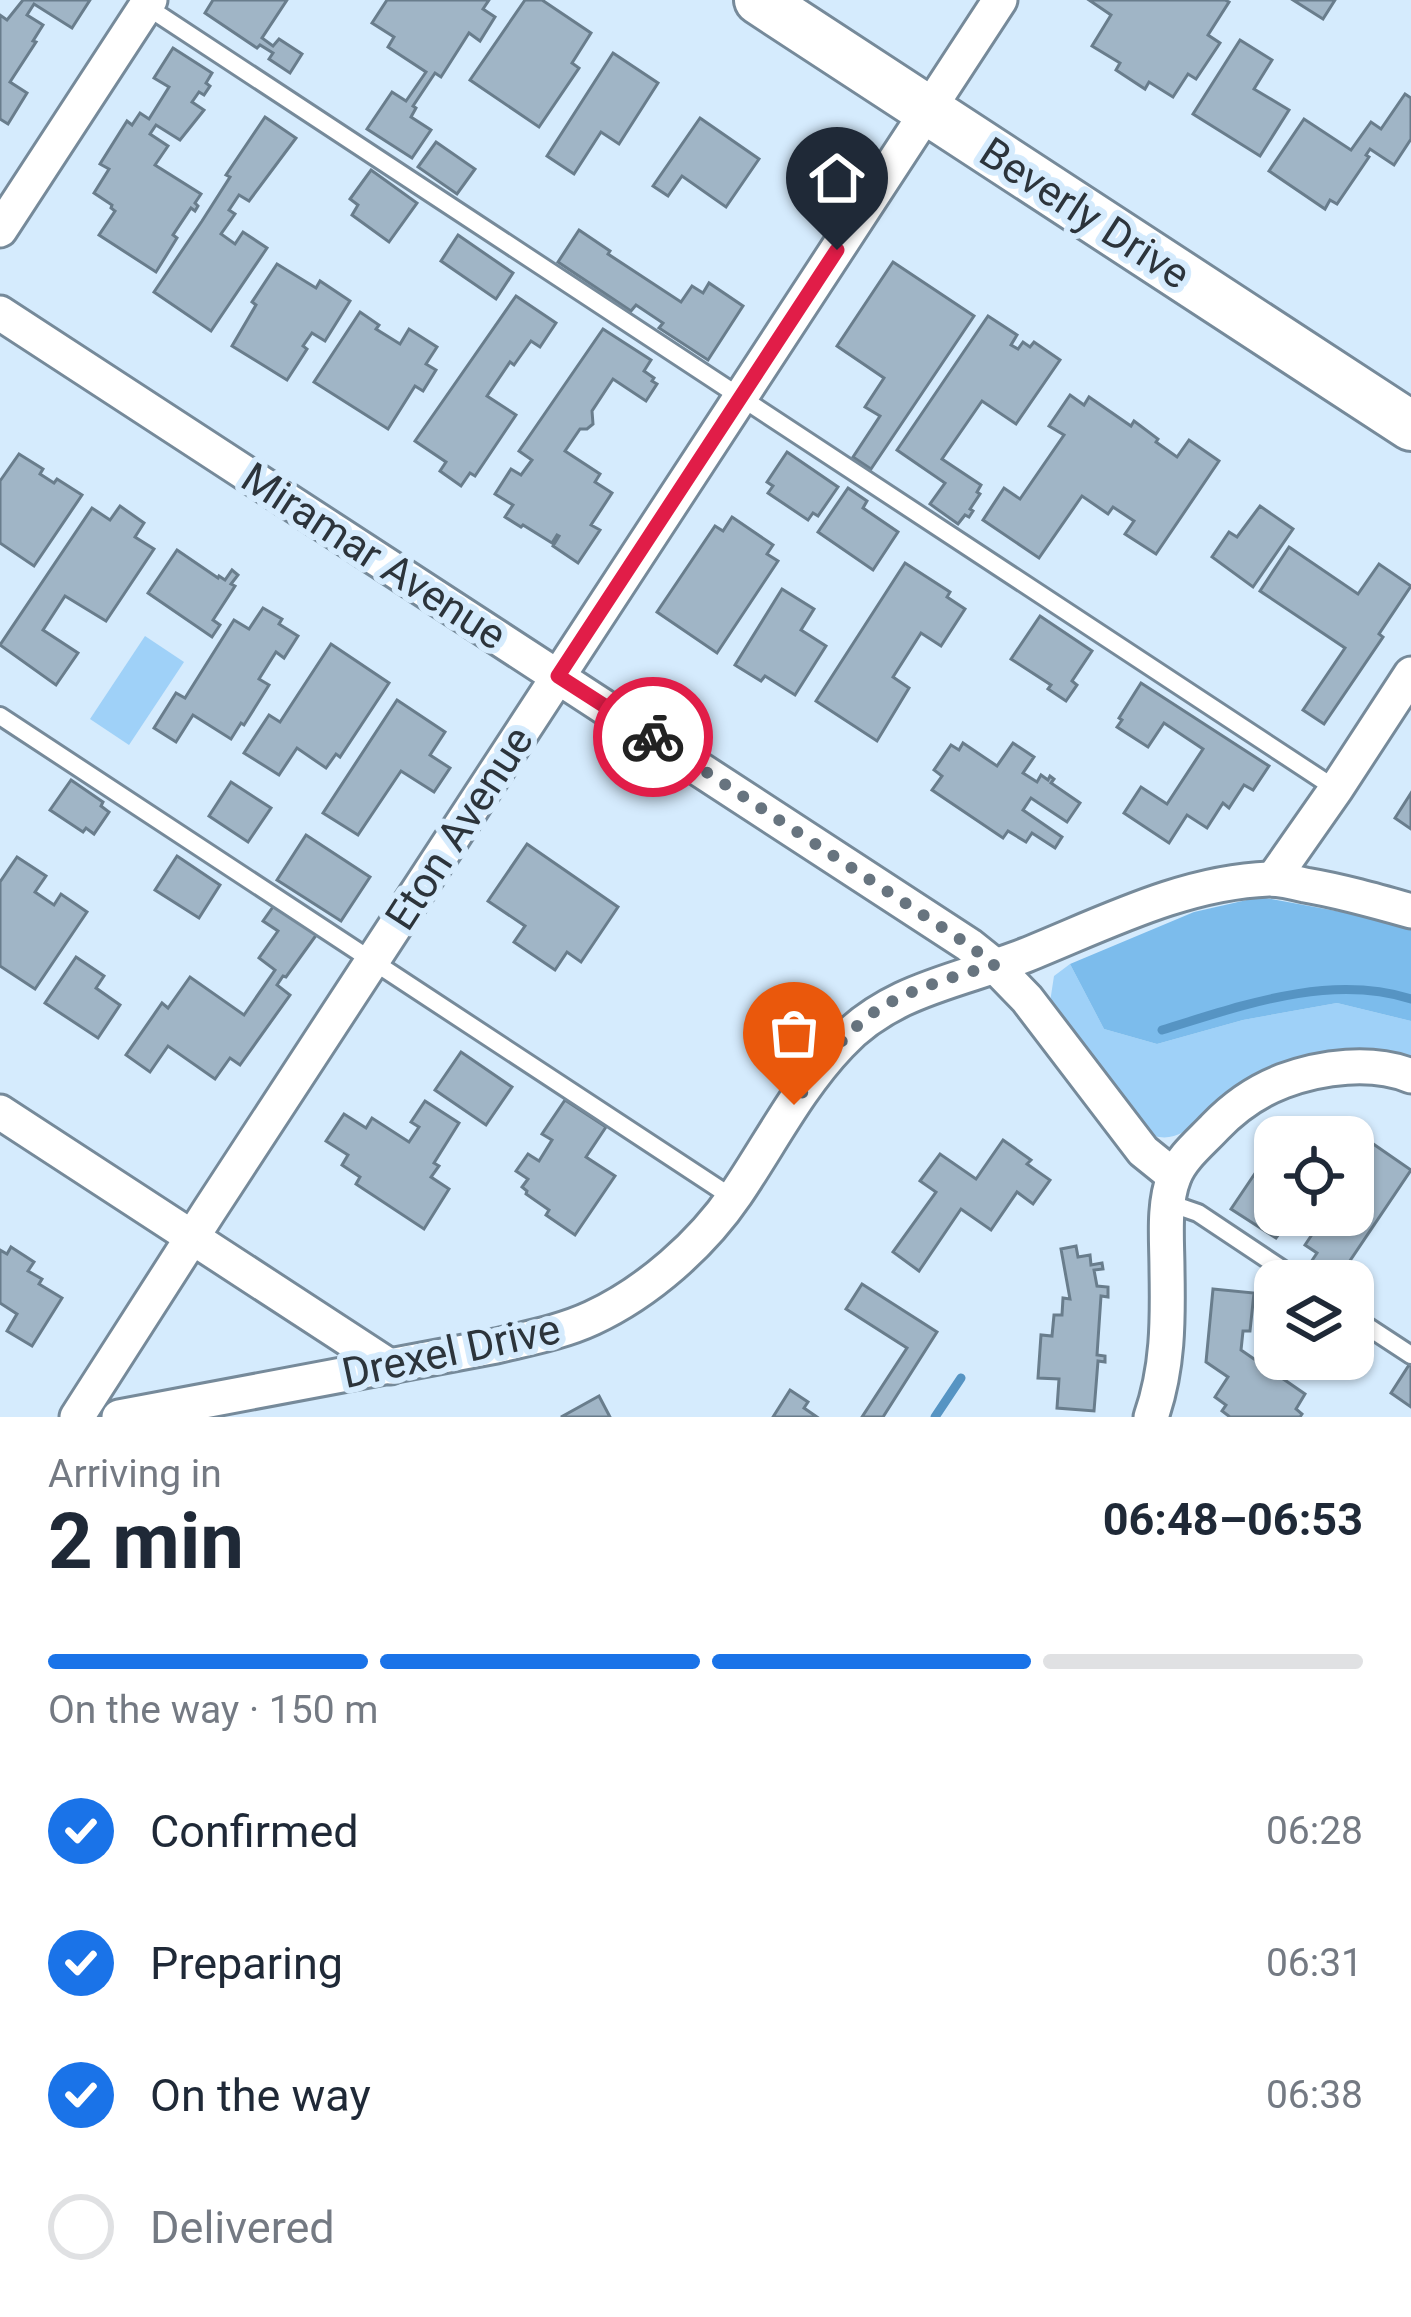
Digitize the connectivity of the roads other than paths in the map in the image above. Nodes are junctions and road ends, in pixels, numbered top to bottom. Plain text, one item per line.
1 (759, 0) edge
2 (1000, 0) edge
3 (144, 2) edge
4 (928, 110) junction
5 (0, 230) edge
6 (0, 313) edge
7 (741, 396) junction
8 (1411, 426) edge
9 (1411, 674) edge
10 (558, 676) junction
11 (0, 716) edge
12 (1336, 789) junction
13 (1273, 879) junction
14 (1411, 911) edge
15 (372, 961) junction
16 (994, 965) junction
17 (1411, 1076) edge
18 (0, 1112) edge
19 (1171, 1190) junction
20 (733, 1198) junction
21 (192, 1238) junction
22 (1268, 1260) edge
23 (1374, 1331) edge
24 (1411, 1355) edge
25 (391, 1367) junction
26 (77, 1417) edge
27 (118, 1417) edge
28 (1150, 1417) edge

1 - 4 street, Beverly Drive
2 - 4 street, Eton Avenue
3 - 5 street
3 - 7 lane
4 - 7 street, Eton Avenue
4 - 8 street, Beverly Drive
6 - 10 street, Miramar Avenue
7 - 10 street, Eton Avenue
7 - 12 lane
9 - 12 street
10 - 15 street, Eton Avenue
10 - 16 street, Miramar Avenue
11 - 15 lane
12 - 13 street
13 - 14 street, Drexel Drive
13 - 16 street, Drexel Drive
15 - 20 lane
15 - 21 street, Eton Avenue
16 - 19 street, Miramar Avenue
16 - 20 street, Drexel Drive
17 - 19 street
18 - 21 street
19 - 22 lane
19 - 28 street
20 - 25 street, Drexel Drive
21 - 25 street
21 - 26 street, Eton Avenue
23 - 24 lane
25 - 27 street, Drexel Drive

